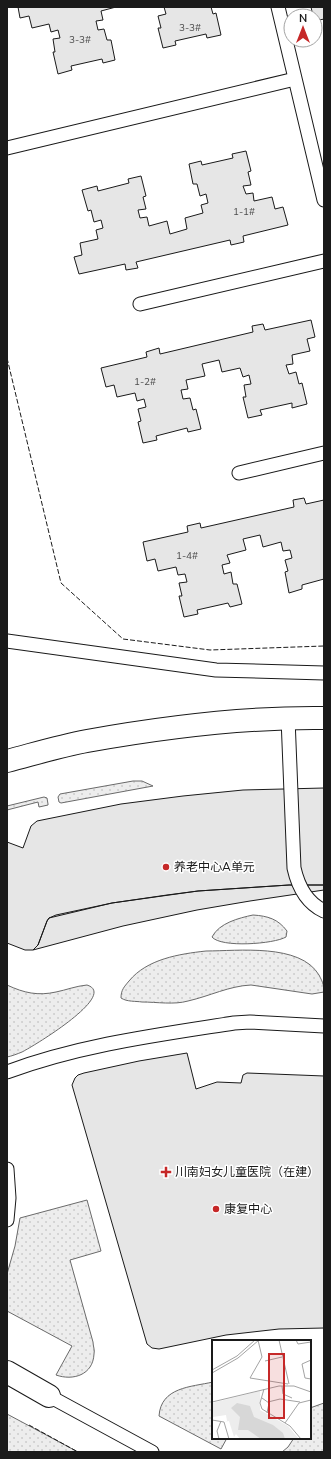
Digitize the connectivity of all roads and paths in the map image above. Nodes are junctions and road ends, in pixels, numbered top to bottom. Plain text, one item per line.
1 (278, 7) edge
2 (295, 79) junction
3 (7, 148) edge
4 (324, 200) edge
5 (324, 261) edge
6 (140, 304) dead end
7 (324, 453) edge
8 (239, 473) dead end
9 (7, 641) edge
10 (324, 672) edge
11 (288, 718) junction
12 (324, 718) edge
13 (7, 761) edge
14 (324, 911) edge
15 (324, 1026) edge
16 (7, 1072) edge
17 (7, 1169) edge
18 (7, 1220) edge
19 (7, 1372) edge
20 (49, 1396) joint
21 (152, 1452) edge

1 - 2 lane
2 - 3 lane
2 - 4 lane
5 - 6 lane
7 - 8 lane
9 - 10 lane
11 - 12 street
11 - 13 street
11 - 14 lane
15 - 16 lane
17 - 18 lane
19 - 20 street
20 - 21 lane

